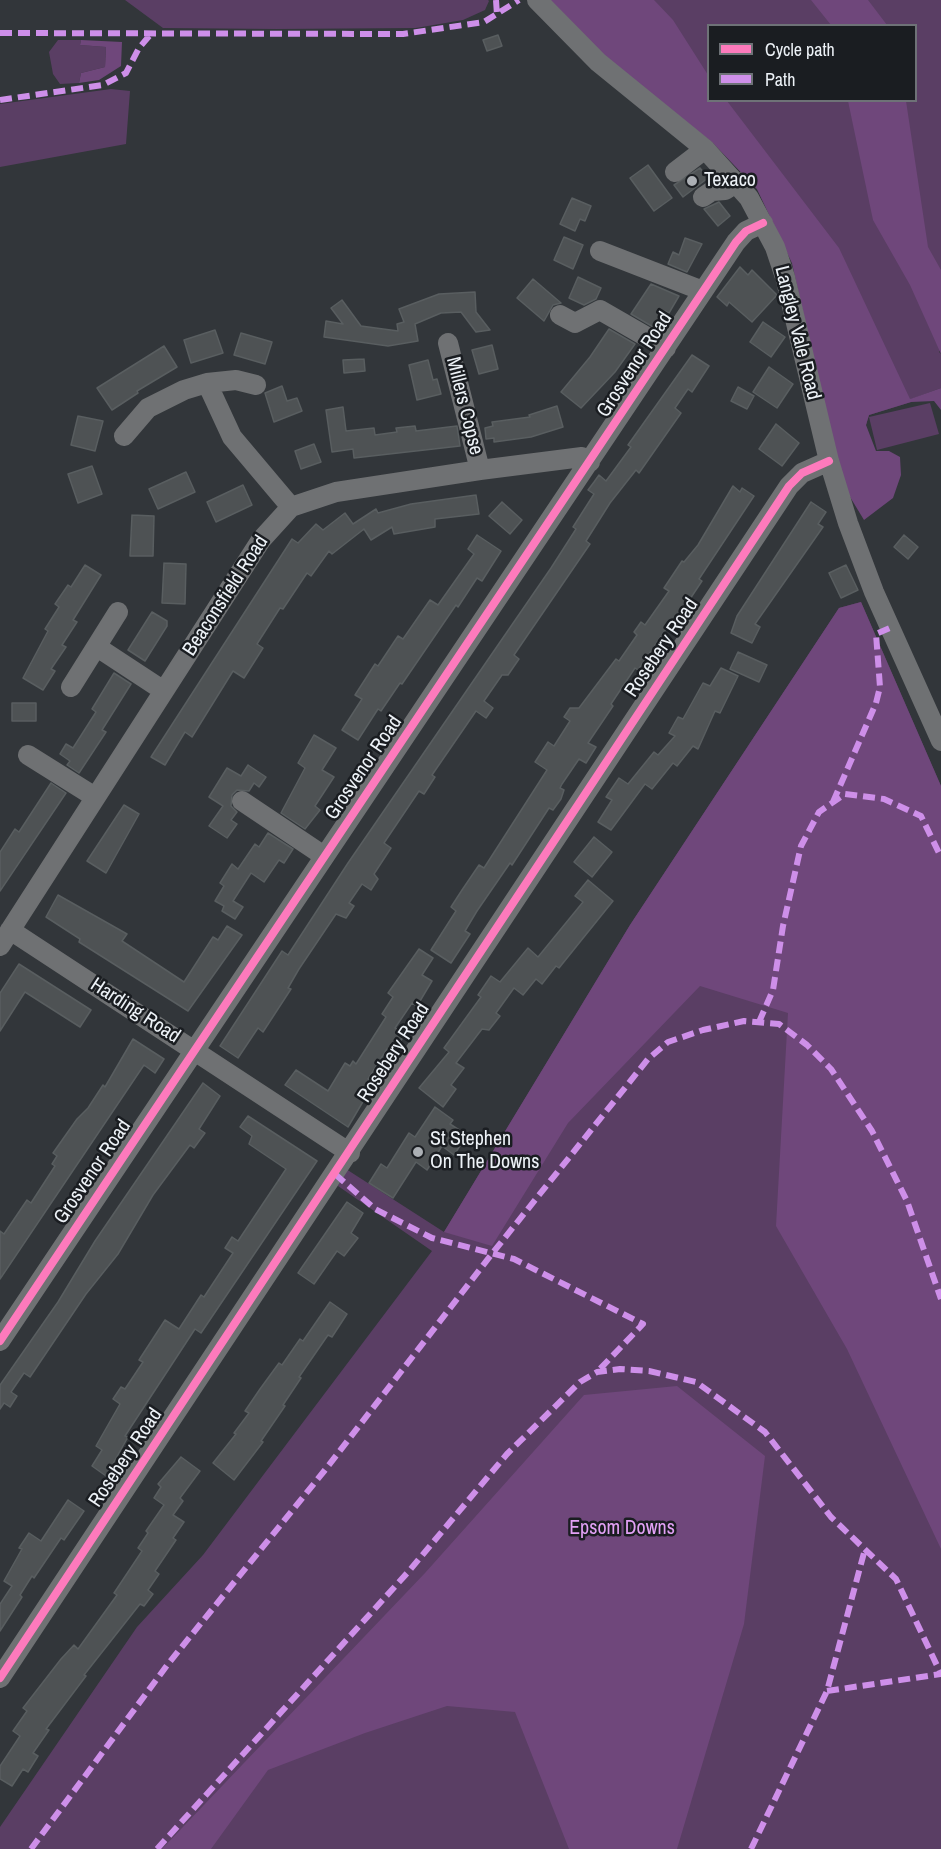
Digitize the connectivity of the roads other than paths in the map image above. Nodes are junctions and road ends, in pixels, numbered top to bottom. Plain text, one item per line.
1 (537, 0) edge
2 (705, 149) junction
3 (675, 172) dead end
4 (738, 182) junction
5 (703, 197) dead end
6 (763, 223) junction
7 (600, 251) dead end
8 (703, 291) junction
9 (560, 315) dead end
10 (448, 343) dead end
11 (666, 348) junction
12 (207, 383) junction
13 (256, 385) dead end
14 (124, 436) dead end
15 (829, 461) junction
16 (590, 462) junction
17 (480, 470) junction
18 (291, 507) junction
19 (118, 612) dead end
20 (98, 647) junction
21 (71, 687) dead end
22 (164, 691) junction
23 (941, 741) edge
24 (28, 755) dead end
25 (95, 797) junction
26 (242, 801) dead end
27 (324, 856) junction
28 (5, 938) edge
29 (195, 1050) junction
30 (350, 1153) junction
31 (0, 1341) edge
32 (0, 1678) edge

1 - 2 street, Langley Vale Road
2 - 3 street
2 - 4 street, Langley Vale Road
4 - 5 street
4 - 6 street, Langley Vale Road
6 - 8 street, Grosvenor Road
6 - 15 street, Langley Vale Road
7 - 8 street
8 - 11 street, Grosvenor Road
9 - 11 street
10 - 17 street, Millers Copse
11 - 16 street, Grosvenor Road
12 - 13 street
12 - 14 street
12 - 18 street
15 - 23 street, Langley Vale Road
15 - 30 street, Rosebery Road
16 - 17 street, Beaconsfield Road
16 - 27 street, Grosvenor Road
17 - 18 street, Beaconsfield Road
18 - 22 street, Beaconsfield Road
19 - 20 street
20 - 21 street
20 - 22 street
22 - 25 street, Beaconsfield Road
24 - 25 street
25 - 28 street, Beaconsfield Road
26 - 27 street
27 - 29 street, Grosvenor Road
28 - 29 street, Harding Road
29 - 30 street, Harding Road
29 - 31 street, Grosvenor Road
30 - 32 street, Rosebery Road

